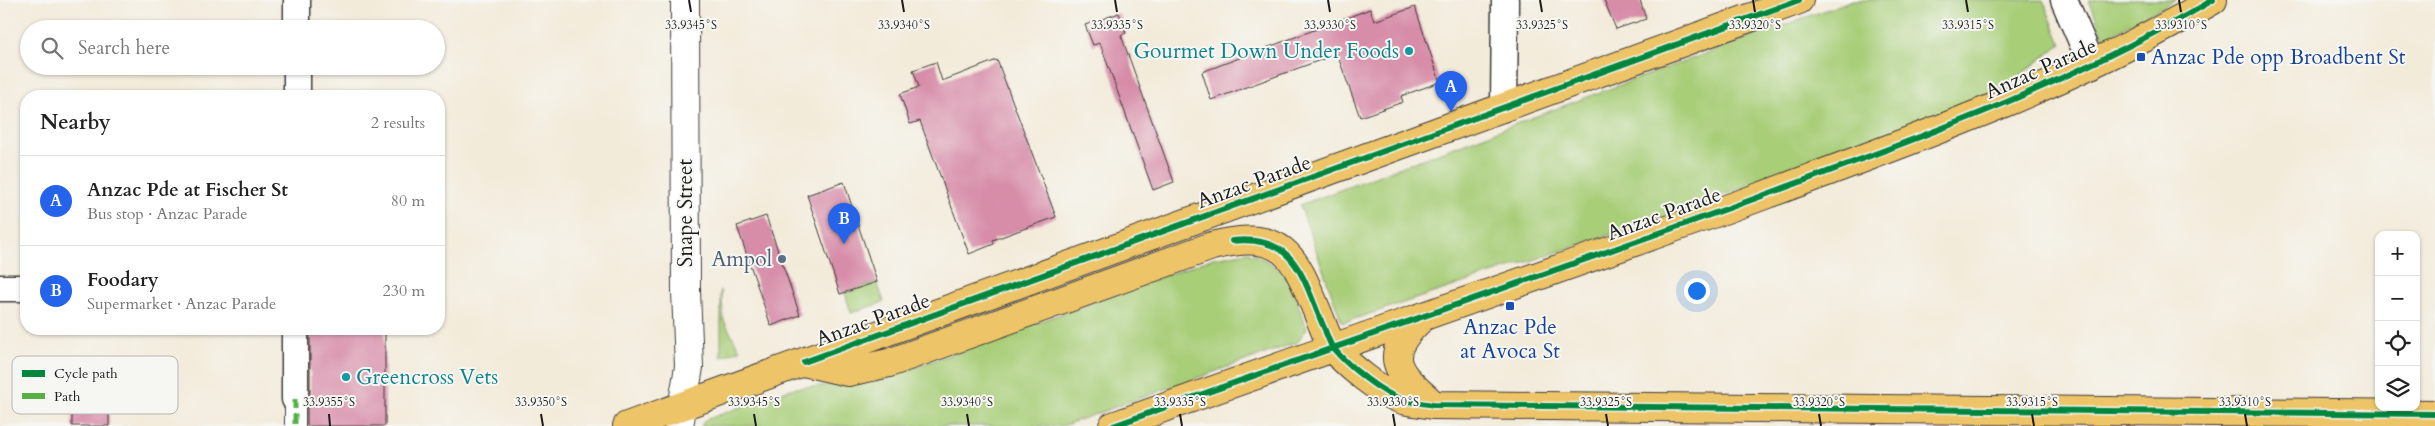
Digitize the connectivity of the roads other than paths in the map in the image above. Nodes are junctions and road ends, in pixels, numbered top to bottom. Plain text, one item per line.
1 (297, 0) edge
2 (685, 0) edge
3 (1505, 0) edge
4 (1799, 0) edge
5 (2064, 0) edge
6 (2213, 0) edge
7 (297, 20) edge
8 (2092, 65) junction
9 (297, 75) edge
10 (297, 90) edge
11 (1504, 108) junction
12 (0, 288) edge
13 (20, 288) edge
14 (1423, 317) junction
15 (295, 335) edge
16 (1333, 347) junction
17 (804, 362) junction
18 (295, 398) joint
19 (1433, 405) junction
20 (2435, 414) edge
21 (681, 416) edge
22 (1827, 417) edge
23 (295, 426) edge
24 (627, 426) edge
25 (1113, 426) edge

1 - 7 street
2 - 21 street, Snape Street
3 - 11 street
4 - 11 main road, Anzac Parade
5 - 8 street
6 - 8 main road, Anzac Parade
8 - 14 main road, Anzac Parade
9 - 10 street
11 - 17 main road, Anzac Parade
12 - 13 street
14 - 16 main road, Anzac Parade
14 - 19 main road
15 - 18 street
16 - 17 main road
16 - 19 main road
16 - 25 main road, Anzac Parade
17 - 21 main road, Anzac Parade
18 - 23 street
19 - 22 main road
20 - 22 main road
21 - 24 main road, Anzac Parade

